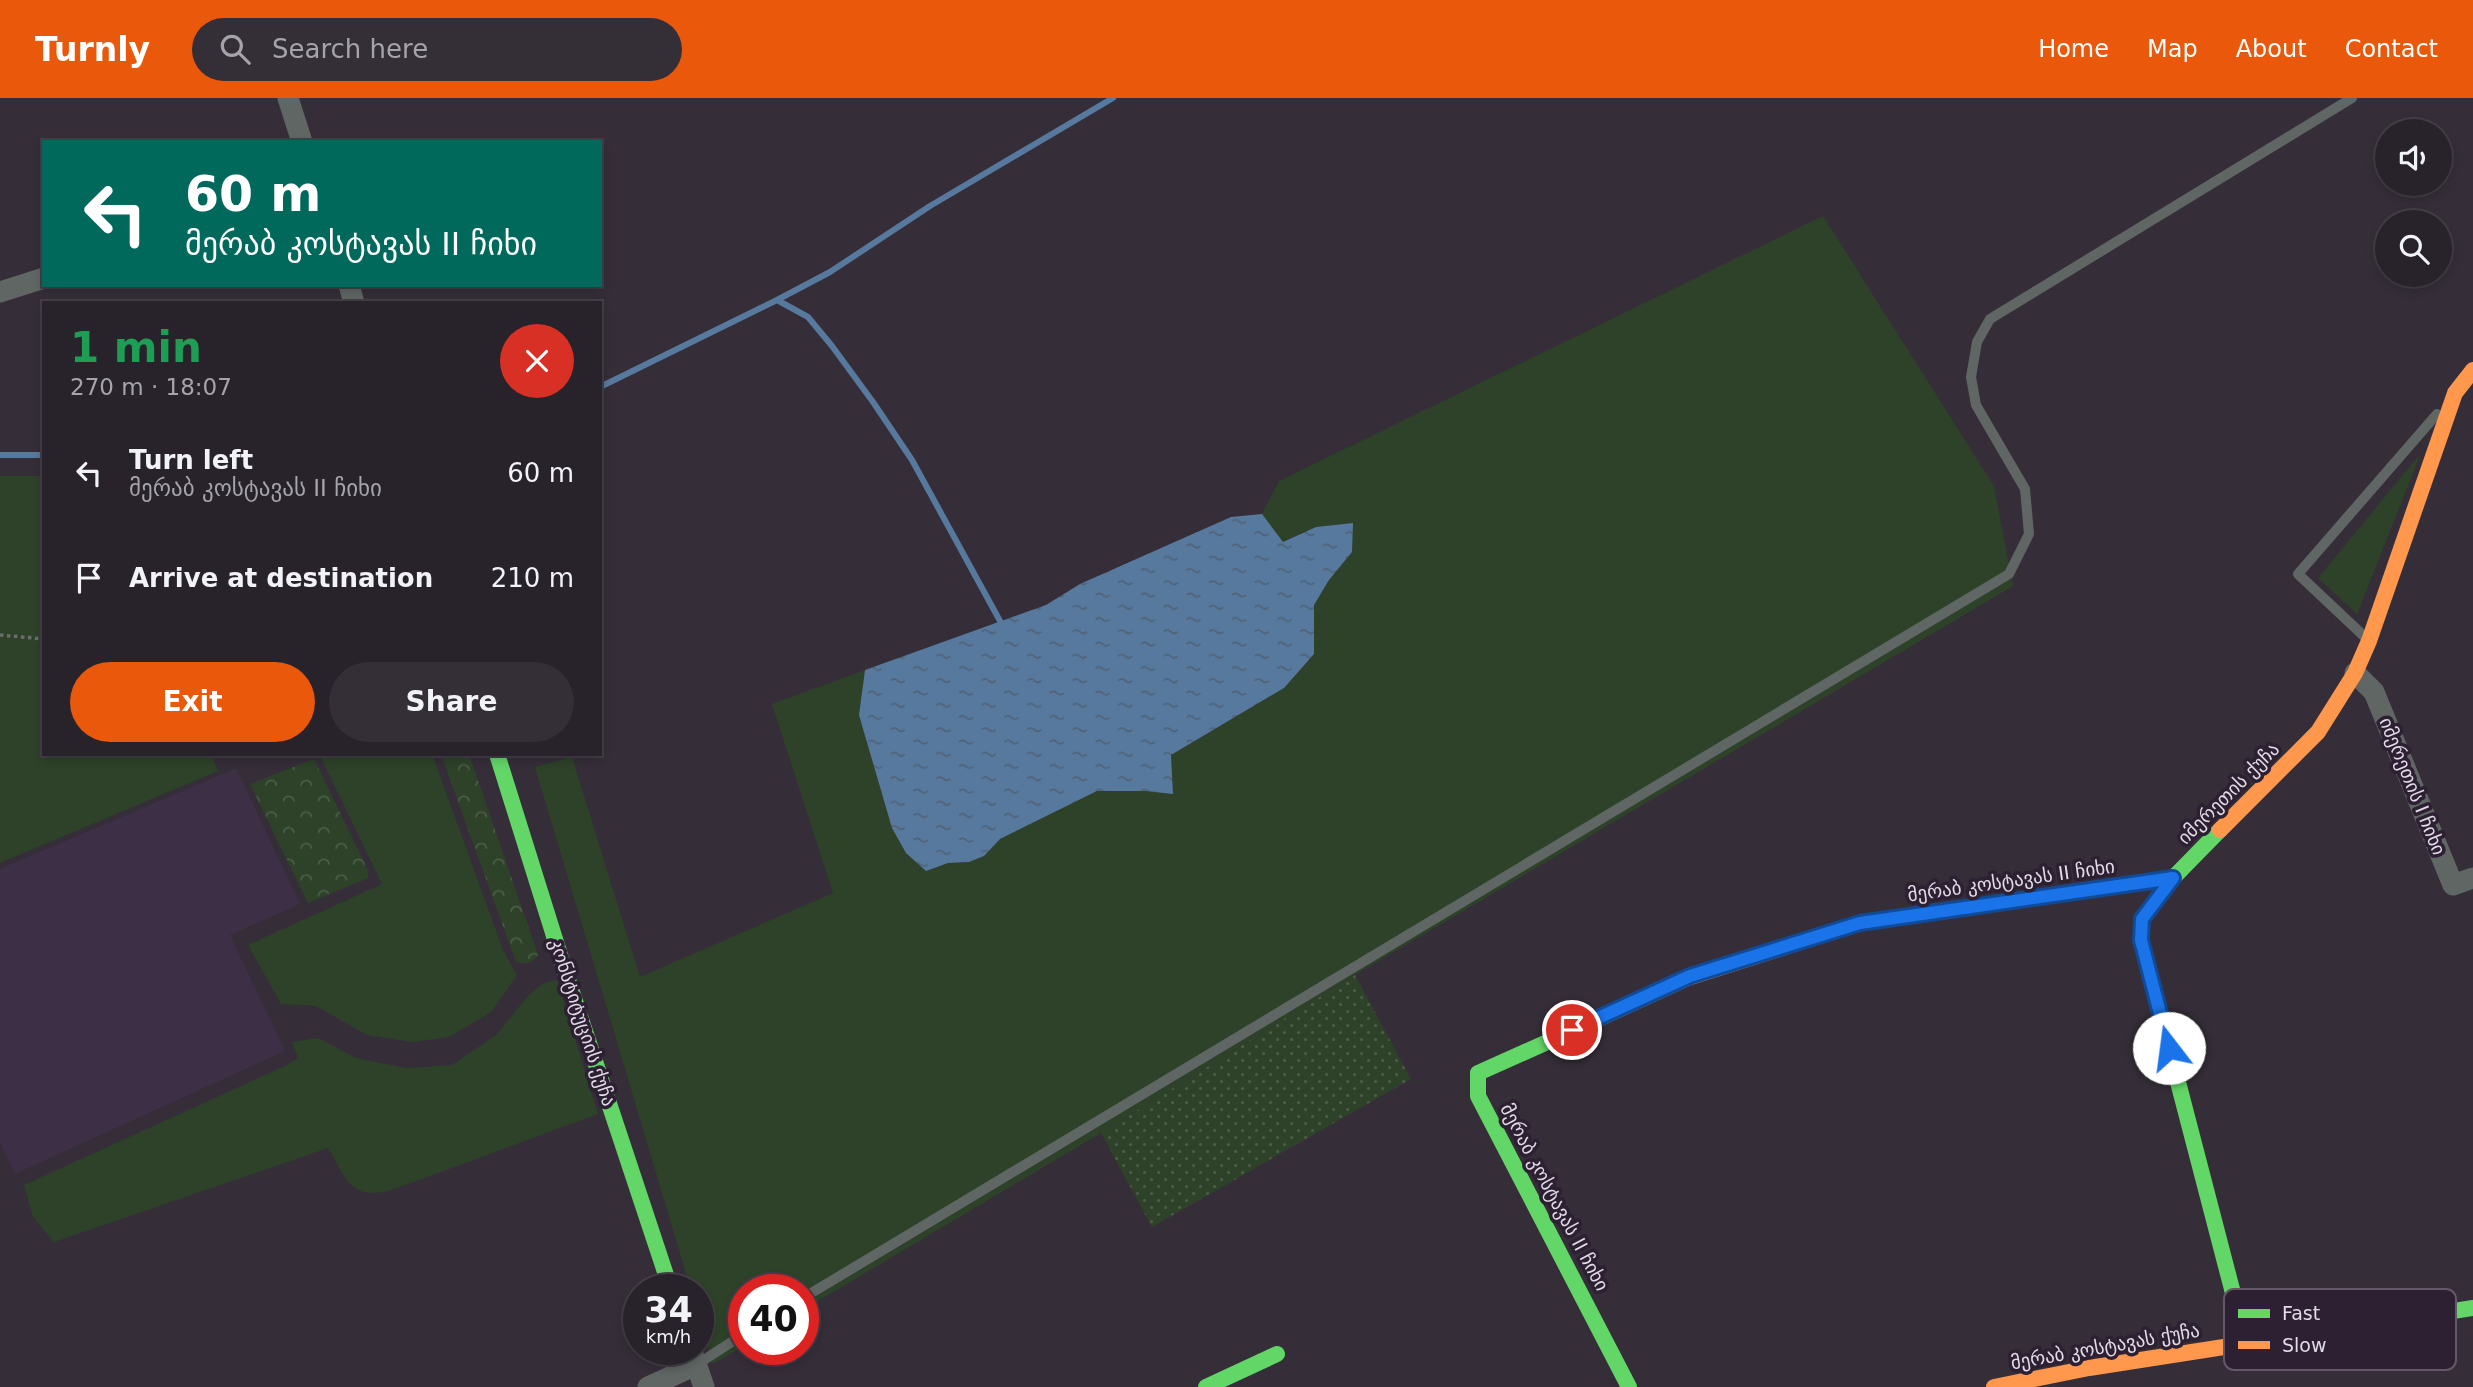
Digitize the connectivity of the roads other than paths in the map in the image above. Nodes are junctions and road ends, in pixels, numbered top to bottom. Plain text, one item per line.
1 (288, 98) edge
2 (2352, 98) edge
3 (301, 140) edge
4 (42, 279) edge
5 (0, 292) edge
6 (2473, 370) edge
7 (2455, 393) junction
8 (2369, 641) junction
9 (2355, 673) junction
10 (498, 756) edge
11 (2173, 878) junction
12 (2473, 878) edge
13 (666, 1274) edge
14 (819, 1288) edge
15 (2232, 1289) edge
16 (2224, 1348) edge
17 (1277, 1354) dead end
18 (682, 1365) edge
19 (697, 1365) edge
20 (2093, 1378) edge
21 (648, 1387) edge
22 (704, 1387) edge
23 (1206, 1387) edge
24 (1629, 1387) edge
25 (1994, 1387) edge

1 - 3 street
2 - 14 lane
4 - 5 street
6 - 7 street, იმერეთის ქუჩა
7 - 8 street, იმერეთის ქუჩა
7 - 8 lane
8 - 9 street, იმერეთის ქუჩა
9 - 11 street, იმერეთის ქუჩა
9 - 12 street, იმერეთის I ჩიხი
10 - 13 street, კონსტიტუციის ქუჩა
11 - 15 street, იმერეთის ქუჩა
11 - 24 street, მერაბ კოსტავას II ჩიხი
16 - 20 street, მერაბ კოსტავას ქუჩა
17 - 23 street
18 - 21 street
19 - 22 street
20 - 25 street, მერაბ კოსტავას ქუჩა

